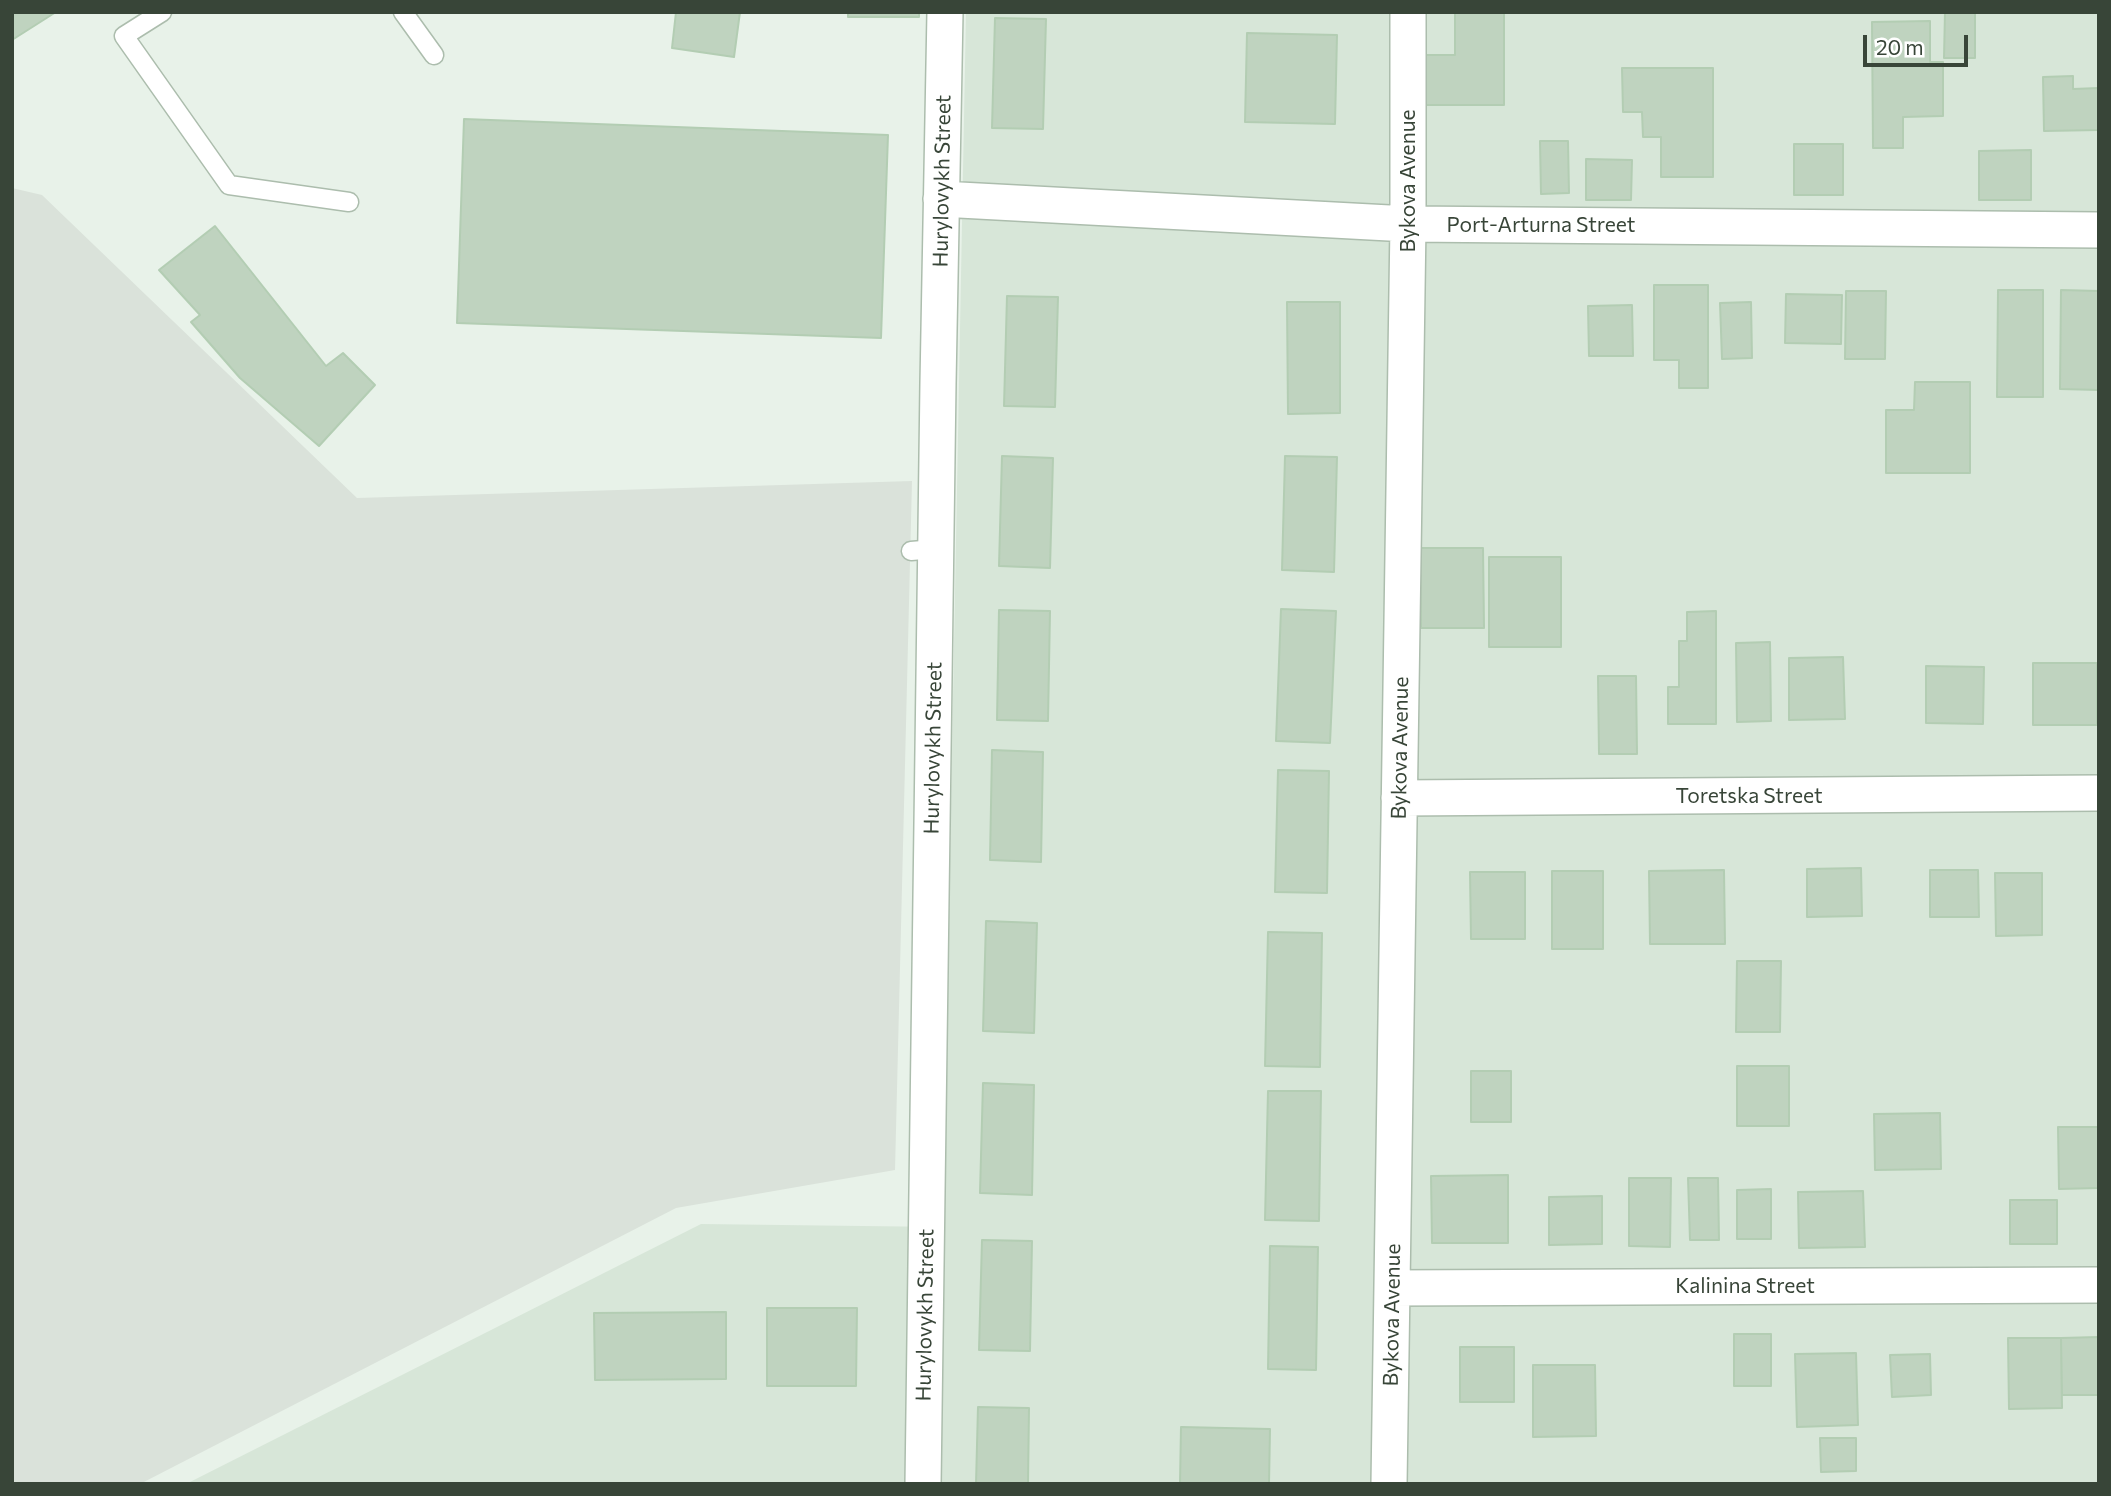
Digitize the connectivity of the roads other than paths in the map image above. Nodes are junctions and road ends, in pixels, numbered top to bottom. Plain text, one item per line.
1 (162, 12) edge
2 (403, 12) edge
3 (946, 12) edge
4 (1408, 12) edge
5 (434, 55) dead end
6 (941, 199) junction
7 (349, 202) dead end
8 (1408, 224) junction
9 (2099, 230) edge
10 (2099, 793) edge
11 (1399, 798) junction
12 (2099, 1285) edge
13 (1392, 1288) junction
14 (923, 1484) edge
15 (1389, 1484) edge

1 - 7 lane
2 - 5 lane
3 - 6 street, Hurylovykh Street
4 - 8 street, Bykova Avenue
6 - 8 street, Port-Arturna Street
6 - 14 street, Hurylovykh Street
8 - 9 street, Port-Arturna Street
8 - 11 street, Bykova Avenue
10 - 11 street, Toretska Street
11 - 13 street, Bykova Avenue
12 - 13 street, Kalinina Street
13 - 15 street, Bykova Avenue

